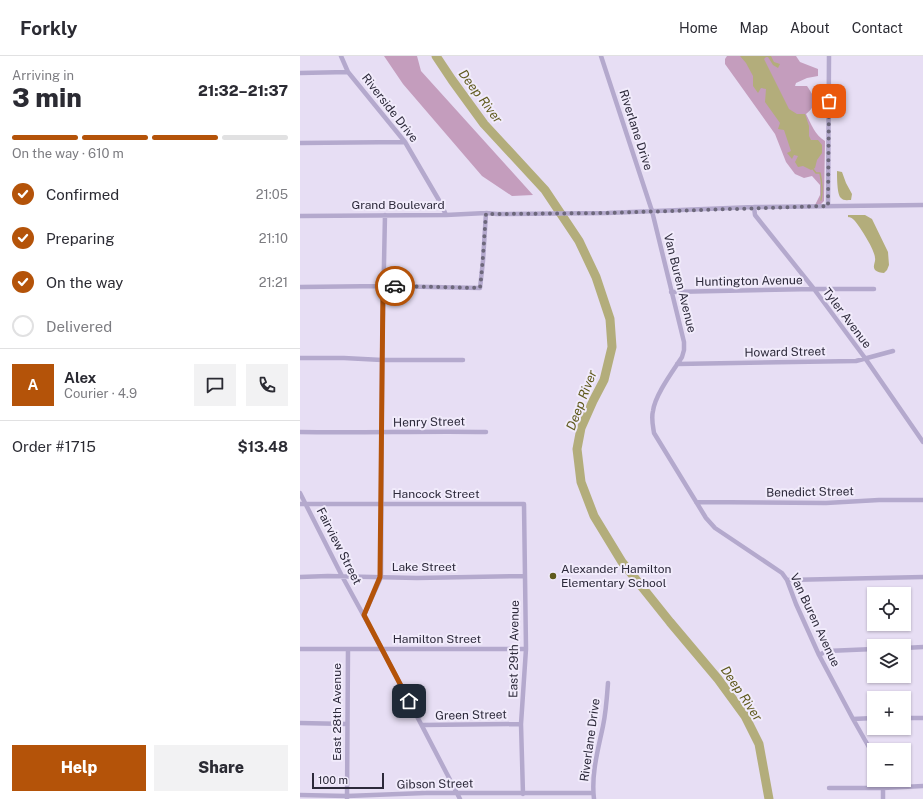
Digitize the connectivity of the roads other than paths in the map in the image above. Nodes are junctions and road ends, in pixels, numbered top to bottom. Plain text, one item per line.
1 (341, 56) edge
2 (601, 56) edge
3 (829, 56) edge
4 (348, 72) junction
5 (300, 73) edge
6 (405, 142) junction
7 (300, 144) edge
8 (923, 205) edge
9 (828, 206) junction
10 (754, 208) junction
11 (652, 211) junction
12 (486, 214) junction
13 (385, 215) junction
14 (446, 215) junction
15 (300, 216) edge
16 (383, 286) junction
17 (300, 287) edge
18 (814, 289) junction
19 (874, 289) dead end
20 (671, 292) junction
21 (893, 351) dead end
22 (300, 358) edge
23 (865, 358) junction
24 (382, 360) junction
25 (463, 360) dead end
26 (677, 364) junction
27 (300, 432) edge
28 (486, 432) dead end
29 (382, 433) junction
30 (923, 442) edge
31 (300, 493) edge
32 (923, 500) edge
33 (696, 502) junction
34 (300, 504) edge
35 (306, 504) junction
36 (381, 504) junction
37 (524, 504) joint
38 (342, 576) junction
39 (525, 576) junction
40 (300, 577) edge
41 (380, 577) junction
42 (923, 577) edge
43 (787, 580) junction
44 (364, 615) junction
45 (526, 648) junction
46 (867, 648) edge
47 (911, 648) edge
48 (923, 648) edge
49 (300, 649) edge
50 (348, 649) junction
51 (382, 649) junction
52 (819, 655) junction
53 (608, 683) dead end
54 (867, 718) edge
55 (911, 718) edge
56 (923, 718) edge
57 (853, 719) junction
58 (300, 723) edge
59 (347, 724) junction
60 (521, 724) junction
61 (422, 726) junction
62 (867, 744) edge
63 (923, 786) edge
64 (829, 788) dead end
65 (883, 788) junction
66 (457, 793) junction
67 (593, 793) junction
68 (523, 794) junction
69 (300, 795) edge
70 (347, 797) edge
71 (460, 799) edge
72 (594, 799) edge
73 (883, 799) edge

1 - 4 street, Riverside Drive
2 - 11 street, Riverlane Drive
3 - 9 street
4 - 5 street
4 - 6 street, Riverside Drive
6 - 7 street
6 - 14 street, Riverside Drive
8 - 9 street, Grand Boulevard
9 - 10 street, Grand Boulevard
10 - 11 street, Grand Boulevard
10 - 18 street, Tyler Avenue
11 - 12 street, Grand Boulevard
11 - 20 street, Van Buren Avenue
12 - 14 street, Grand Boulevard
12 - 16 street
13 - 14 street, Grand Boulevard
13 - 15 street, Grand Boulevard
13 - 16 street
16 - 17 street
16 - 24 street
18 - 19 street, Huntington Avenue
18 - 20 street, Huntington Avenue
18 - 23 street, Tyler Avenue
20 - 26 street, Van Buren Avenue
21 - 23 street, Howard Street
22 - 24 street
23 - 26 street, Howard Street
23 - 30 street, Tyler Avenue
24 - 25 street
24 - 29 street
26 - 33 street, Van Buren Avenue
27 - 29 street, Henry Street
28 - 29 street, Henry Street
29 - 36 street
31 - 35 street, Fairview Street
32 - 33 street, Benedict Street
33 - 43 street, Van Buren Avenue
34 - 35 street, Hancock Street
35 - 36 street, Hancock Street
35 - 38 street, Fairview Street
36 - 37 street, Hancock Street
36 - 41 street
37 - 39 street, East 29th Avenue
38 - 40 street, Lake Street
38 - 41 street, Lake Street
38 - 44 street, Fairview Street
39 - 41 street, Lake Street
39 - 45 street, East 29th Avenue
41 - 44 street
42 - 43 street
43 - 52 street, Van Buren Avenue
44 - 51 street, Fairview Street
45 - 51 street, Hamilton Street
45 - 60 street, East 29th Avenue
46 - 52 street
47 - 48 street
49 - 50 street, Hamilton Street
50 - 51 street, Hamilton Street
50 - 59 street, East 28th Avenue
51 - 61 street, Fairview Street
52 - 57 street, Van Buren Avenue
53 - 67 street, Riverlane Drive
54 - 57 street
55 - 56 street
57 - 62 street, Van Buren Avenue
58 - 59 street
59 - 70 street, East 28th Avenue
60 - 61 street, Green Street
60 - 68 street, East 29th Avenue
61 - 66 street, Fairview Street
63 - 65 street
64 - 65 street
65 - 73 street
66 - 68 street, Gibson Street
66 - 70 street, Gibson Street
66 - 71 street, Fairview Street
67 - 68 street, Gibson Street
67 - 72 street, Riverlane Drive
69 - 70 street, Gibson Street

